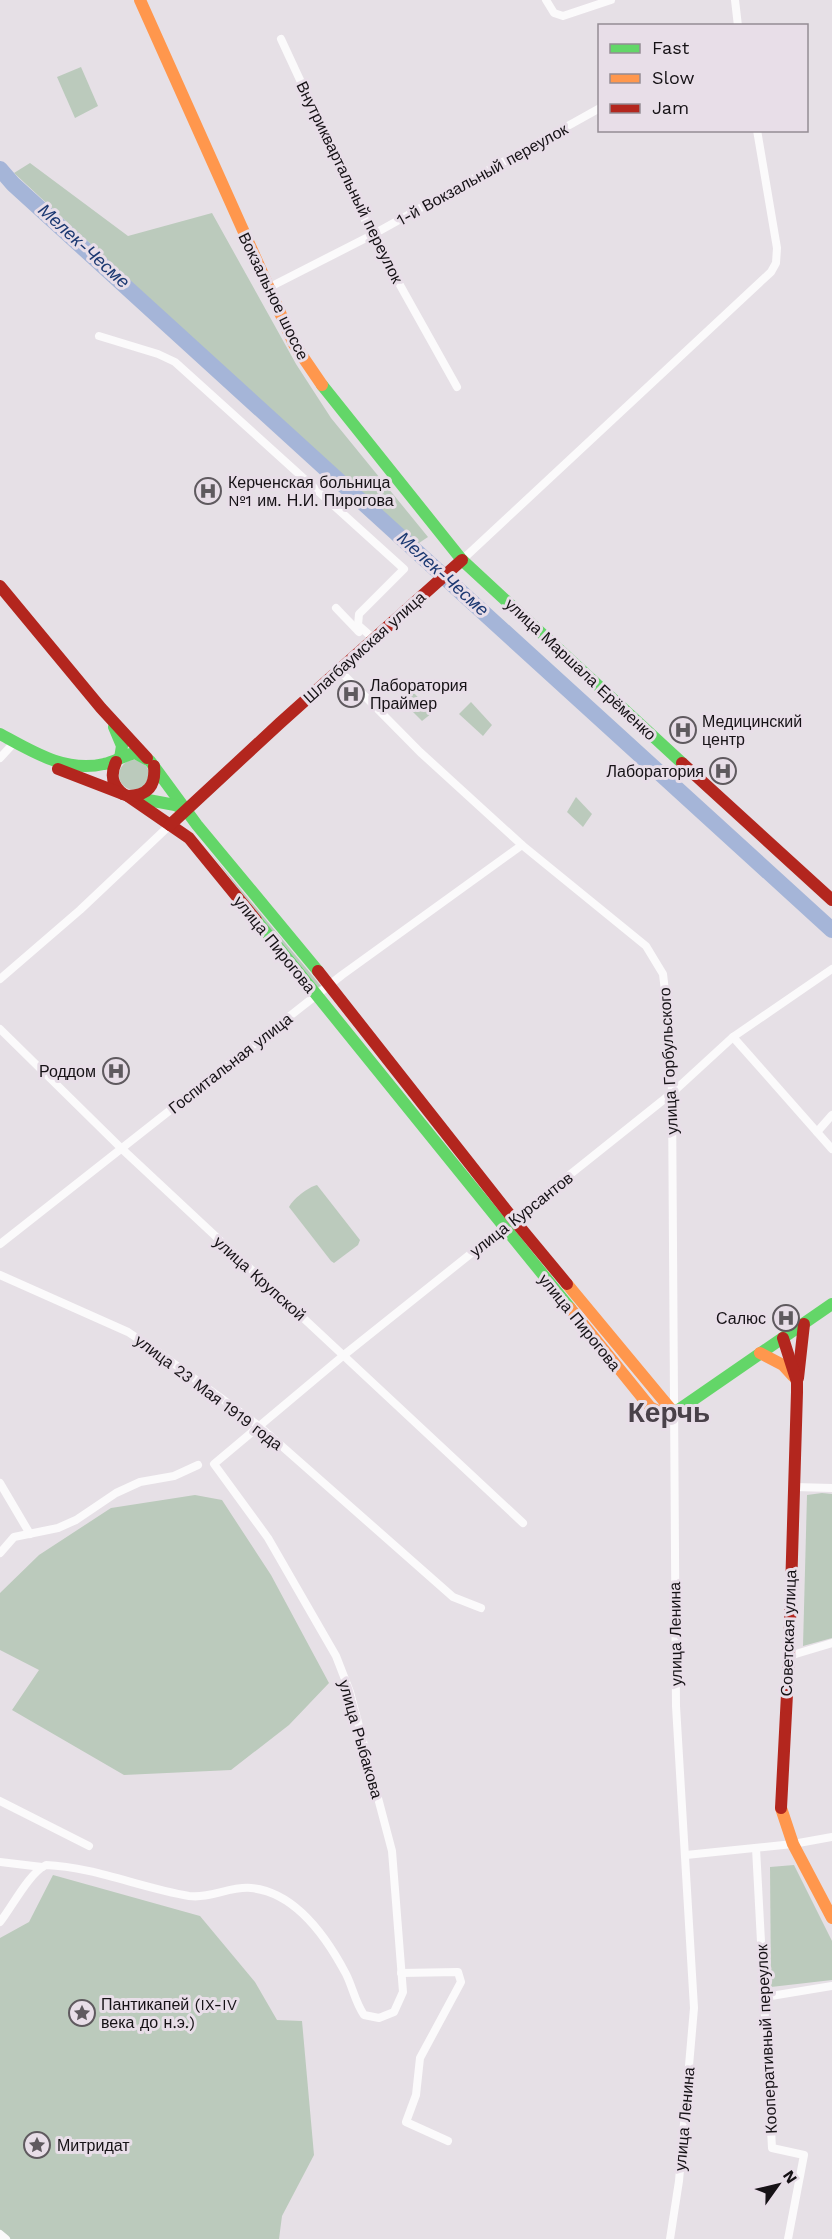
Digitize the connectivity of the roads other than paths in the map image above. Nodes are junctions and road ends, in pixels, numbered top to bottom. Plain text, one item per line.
1 (141, 0) edge
2 (546, 0) edge
3 (611, 0) edge
4 (735, 0) edge
5 (738, 24) edge
6 (281, 39) dead end
7 (598, 109) edge
8 (757, 132) edge
9 (372, 236) junction
10 (268, 288) junction
11 (99, 336) dead end
12 (457, 387) dead end
13 (458, 563) junction
14 (0, 586) edge
15 (336, 608) dead end
16 (357, 627) junction
17 (372, 641) junction
18 (339, 670) junction
19 (101, 708) junction
20 (0, 734) edge
21 (9, 743) edge
22 (0, 758) edge
23 (118, 760) junction
24 (152, 763) junction
25 (62, 768) junction
26 (126, 795) junction
27 (186, 810) junction
28 (170, 825) junction
29 (522, 845) junction
30 (832, 900) edge
31 (832, 969) edge
32 (0, 980) edge
33 (329, 985) junction
34 (316, 995) junction
35 (0, 1029) edge
36 (733, 1037) junction
37 (672, 1094) junction
38 (832, 1115) edge
39 (817, 1132) junction
40 (121, 1148) junction
41 (832, 1149) edge
42 (514, 1220) junction
43 (503, 1228) junction
44 (0, 1244) edge
45 (0, 1275) edge
46 (832, 1304) edge
47 (804, 1324) junction
48 (783, 1338) junction
49 (760, 1353) junction
50 (344, 1355) junction
51 (797, 1382) junction
52 (674, 1413) junction
53 (259, 1426) junction
54 (214, 1464) joint
55 (198, 1465) dead end
56 (0, 1483) edge
57 (794, 1487) junction
58 (832, 1488) edge
59 (523, 1523) dead end
60 (30, 1534) junction
61 (0, 1553) edge
62 (481, 1608) dead end
63 (832, 1643) edge
64 (789, 1656) junction
65 (0, 1801) edge
66 (832, 1837) edge
67 (793, 1844) junction
68 (89, 1845) dead end
69 (756, 1848) junction
70 (686, 1855) junction
71 (0, 1862) edge
72 (42, 1867) junction
73 (832, 1918) edge
74 (0, 1922) edge
75 (401, 1973) junction
76 (832, 1986) edge
77 (765, 1997) junction
78 (448, 2140) dead end
79 (0, 2234) edge
80 (6, 2239) edge
81 (670, 2239) edge
82 (788, 2239) edge

1 - 10 main road, Вокзальное шоссе
2 - 3 street
4 - 5 street
6 - 9 street, Внутриквартальный переулок
7 - 9 street, 1-й Вокзальный переулок
8 - 13 street, Шлагбаумская улица
9 - 10 street, 1-й Вокзальный переулок
9 - 12 street, Внутриквартальный переулок
10 - 13 main road, Вокзальное шоссе
11 - 16 street
13 - 17 main road, Шлагбаумская улица
13 - 30 main road, улица Маршала Ерёменко
14 - 19 main road
15 - 16 street
16 - 17 street
17 - 18 main road, Шлагбаумская улица
18 - 27 main road, Шлагбаумская улица
18 - 29 street, улица Горбульского
19 - 23 main road
19 - 24 main road, улица Пирогова
20 - 21 main road
21 - 22 street
21 - 25 main road
23 - 24 main road
23 - 25 main road
23 - 26 main road
24 - 26 main road
24 - 27 main road, улица Пирогова
25 - 26 main road
26 - 27 main road
26 - 28 main road, улица Пирогова
27 - 28 main road, Шлагбаумская улица
27 - 33 main road, улица Пирогова
28 - 32 street, Шлагбаумская улица
28 - 34 main road, улица Пирогова
29 - 33 street, Госпитальная улица
29 - 37 street, улица Горбульского
31 - 36 street, улица Курсантов
33 - 34 street, Госпитальная улица
33 - 42 main road, улица Пирогова
34 - 40 street, Госпитальная улица
34 - 43 main road, улица Пирогова
35 - 40 street, улица Крупской
36 - 37 street, улица Курсантов
36 - 39 street
37 - 42 street, улица Курсантов
37 - 52 street, улица Горбульского
38 - 39 street
39 - 41 street
40 - 44 street, Госпитальная улица
40 - 50 street, улица Крупской
42 - 43 street, улица Курсантов
42 - 52 main road, улица Пирогова
43 - 50 street, улица Курсантов
43 - 52 main road, улица Пирогова
45 - 53 street, улица 23 Мая 1919 года
46 - 47 main road
47 - 48 main road
47 - 51 main road
48 - 49 main road
48 - 51 main road, Советская улица
49 - 51 main road
49 - 52 main road
50 - 53 street, улица Курсантов
50 - 59 street, улица Крупской
51 - 57 main road, Советская улица
52 - 70 street, улица Ленина
53 - 54 street, улица Курсантов
53 - 62 street, улица 23 Мая 1919 года
54 - 75 street, улица Рыбакова
55 - 60 street
56 - 60 street
57 - 58 street
57 - 64 main road, Советская улица
60 - 61 street
63 - 64 street
64 - 67 main road, Советская улица
65 - 68 street
66 - 67 street
67 - 69 street
67 - 73 main road, Советская улица
69 - 70 street
69 - 77 street, Кооперативный переулок
70 - 81 street, улица Ленина
71 - 72 street
72 - 74 street
72 - 75 street, улица Рыбакова
75 - 78 street
76 - 77 street
77 - 82 street, Кооперативный переулок
79 - 80 street

